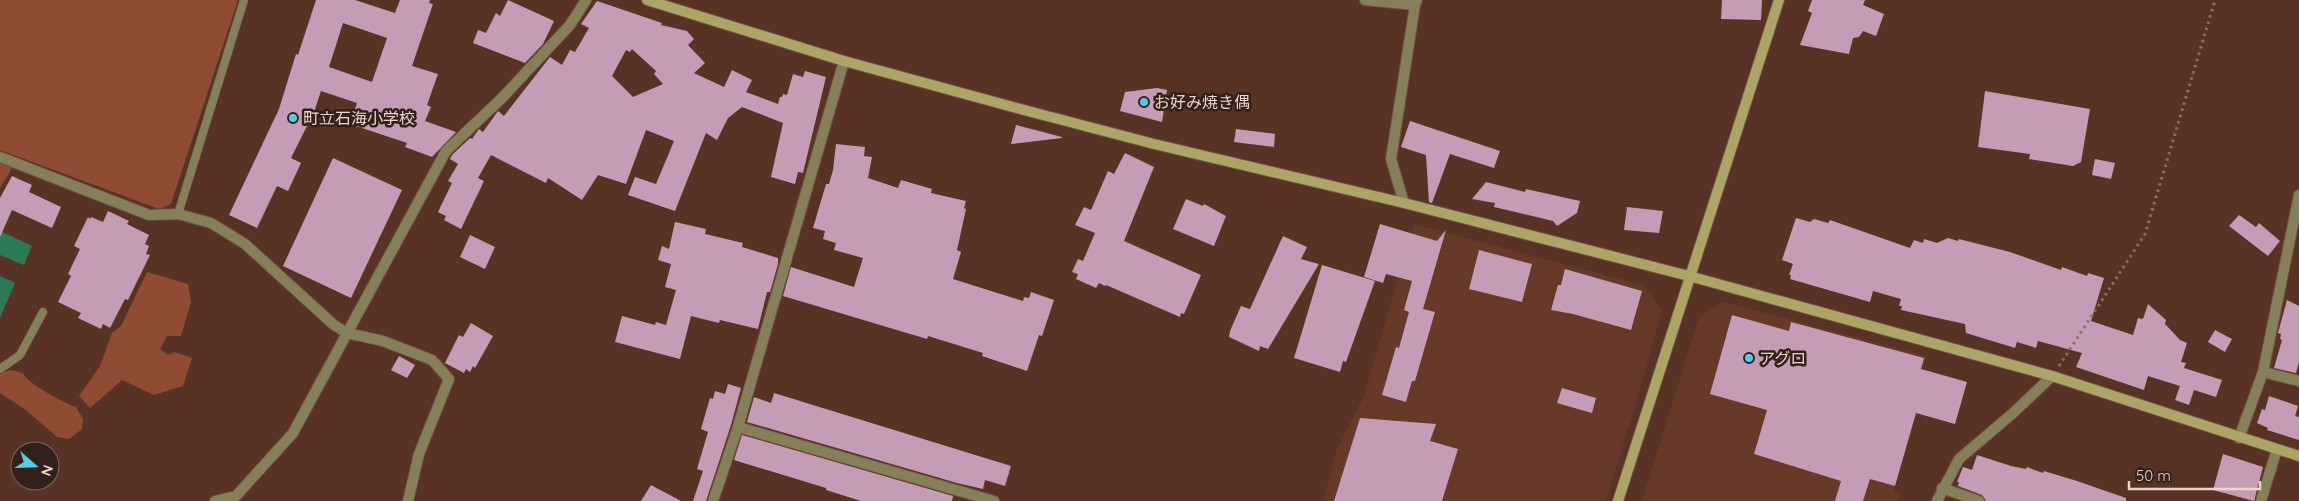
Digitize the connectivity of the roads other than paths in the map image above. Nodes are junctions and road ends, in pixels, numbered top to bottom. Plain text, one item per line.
1 (244, 0) edge
2 (586, 0) edge
3 (647, 0) edge
4 (1365, 0) edge
5 (1779, 0) edge
6 (1416, 3) edge
7 (844, 61) junction
8 (0, 156) edge
9 (2299, 195) edge
10 (1404, 203) junction
11 (178, 214) junction
12 (2296, 234) edge
13 (1689, 276) junction
14 (43, 312) dead end
15 (347, 333) junction
16 (0, 369) edge
17 (2263, 372) junction
18 (2052, 376) junction
19 (2299, 381) edge
20 (738, 427) junction
21 (2240, 438) junction
22 (2276, 449) junction
23 (2299, 456) edge
24 (1942, 488) junction
25 (216, 501) edge
26 (408, 501) edge
27 (712, 501) edge
28 (994, 501) edge
29 (1618, 501) edge
30 (1937, 501) edge
31 (1979, 501) edge
32 (2261, 501) edge

1 - 11 lane
2 - 15 street
3 - 7 street
4 - 6 street
5 - 13 street
6 - 10 street
7 - 10 street
7 - 20 street
8 - 11 street
9 - 12 street
10 - 13 street
11 - 15 street
12 - 17 street
13 - 18 street
13 - 29 street
14 - 16 lane
15 - 25 street
15 - 26 street
17 - 19 street
17 - 21 street
18 - 21 street
18 - 24 street
20 - 27 street
20 - 28 street
21 - 22 street
22 - 23 street
22 - 32 street
24 - 30 street
24 - 31 street

